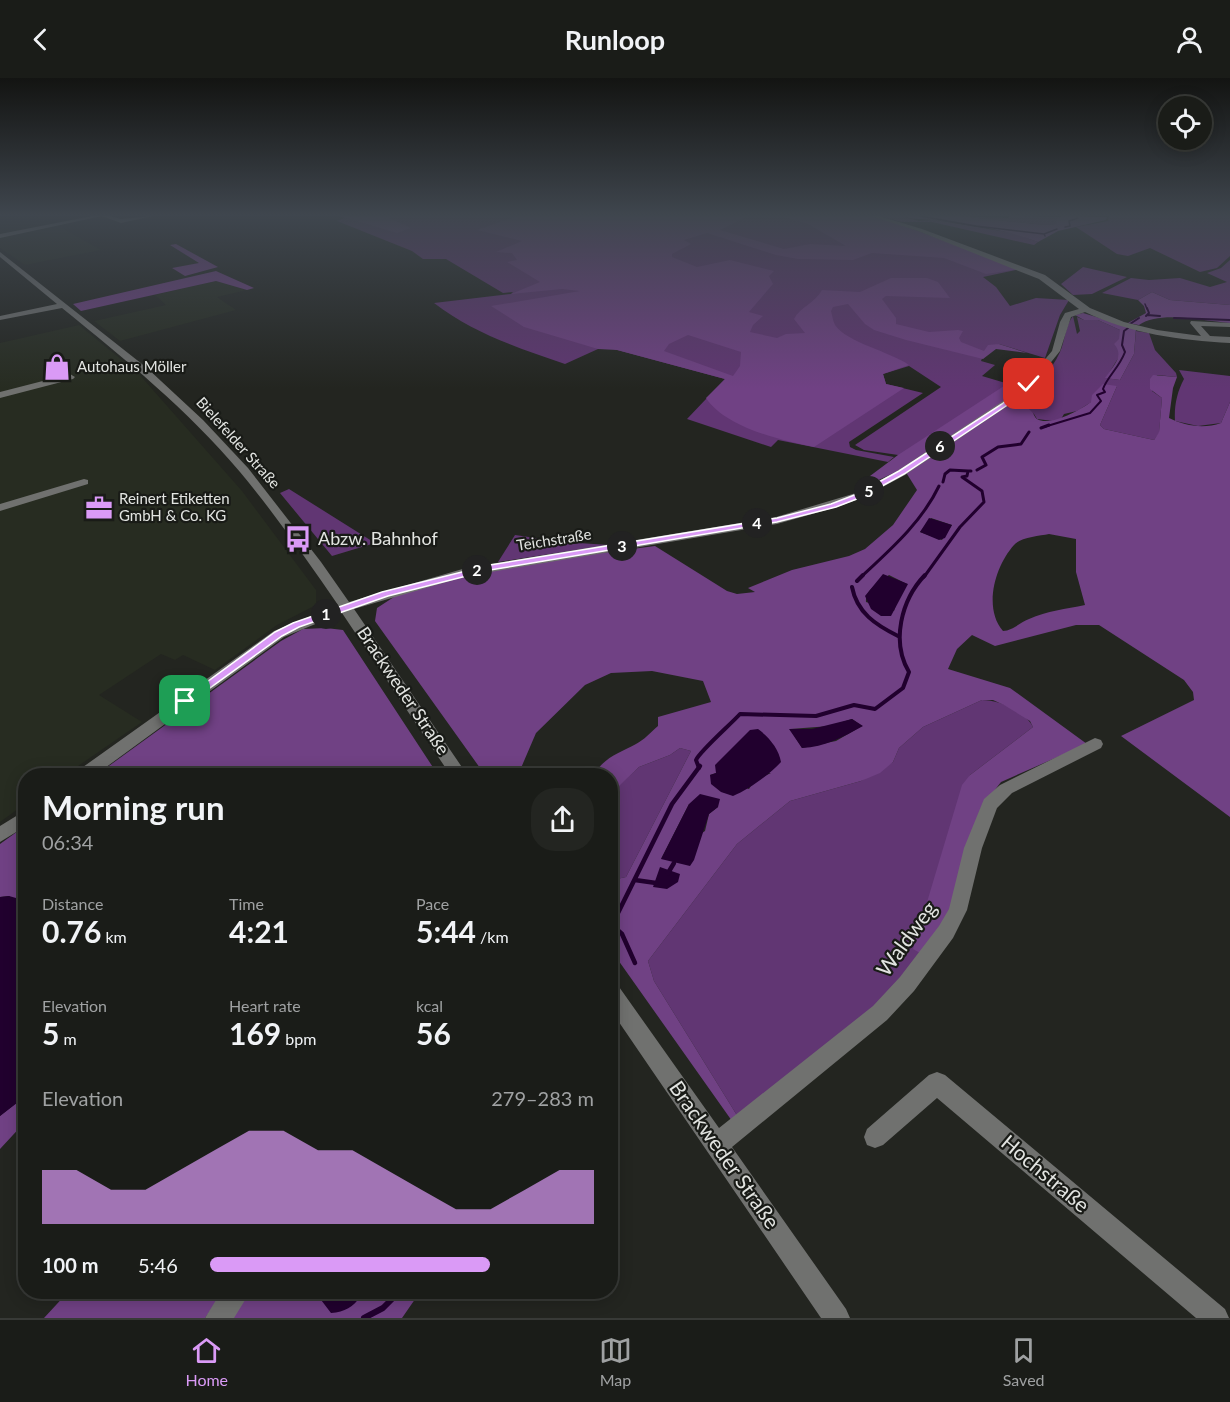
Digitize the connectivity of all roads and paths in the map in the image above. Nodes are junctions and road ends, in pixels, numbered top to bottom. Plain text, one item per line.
1 (25, 274) edge
2 (1034, 274) edge
3 (65, 305) junction
4 (1086, 309) junction
5 (0, 318) edge
6 (1230, 325) edge
7 (1208, 339) junction
8 (1230, 340) edge
9 (70, 377) dead end
10 (0, 395) edge
11 (84, 482) dead end
12 (0, 508) edge
13 (345, 607) junction
14 (1095, 744) dead end
15 (93, 768) edge
16 (455, 768) edge
17 (18, 823) edge
18 (0, 836) edge
19 (618, 1002) edge
20 (875, 1137) dead end
21 (717, 1144) junction
22 (232, 1299) edge
23 (218, 1318) edge
24 (837, 1318) edge
25 (1216, 1318) edge

1 - 3 street, Bielefelder Straße
2 - 4 street
3 - 5 street
3 - 13 street, Bielefelder Straße
4 - 7 street
4 - 13 street, Teichstraße
6 - 7 street
7 - 8 street
9 - 10 street
11 - 12 street
13 - 15 street
13 - 16 street, Brackweder Straße
14 - 21 street, Waldweg
17 - 18 street
19 - 21 street, Brackweder Straße
20 - 25 street, Hochstraße
21 - 24 street, Brackweder Straße
22 - 23 street

